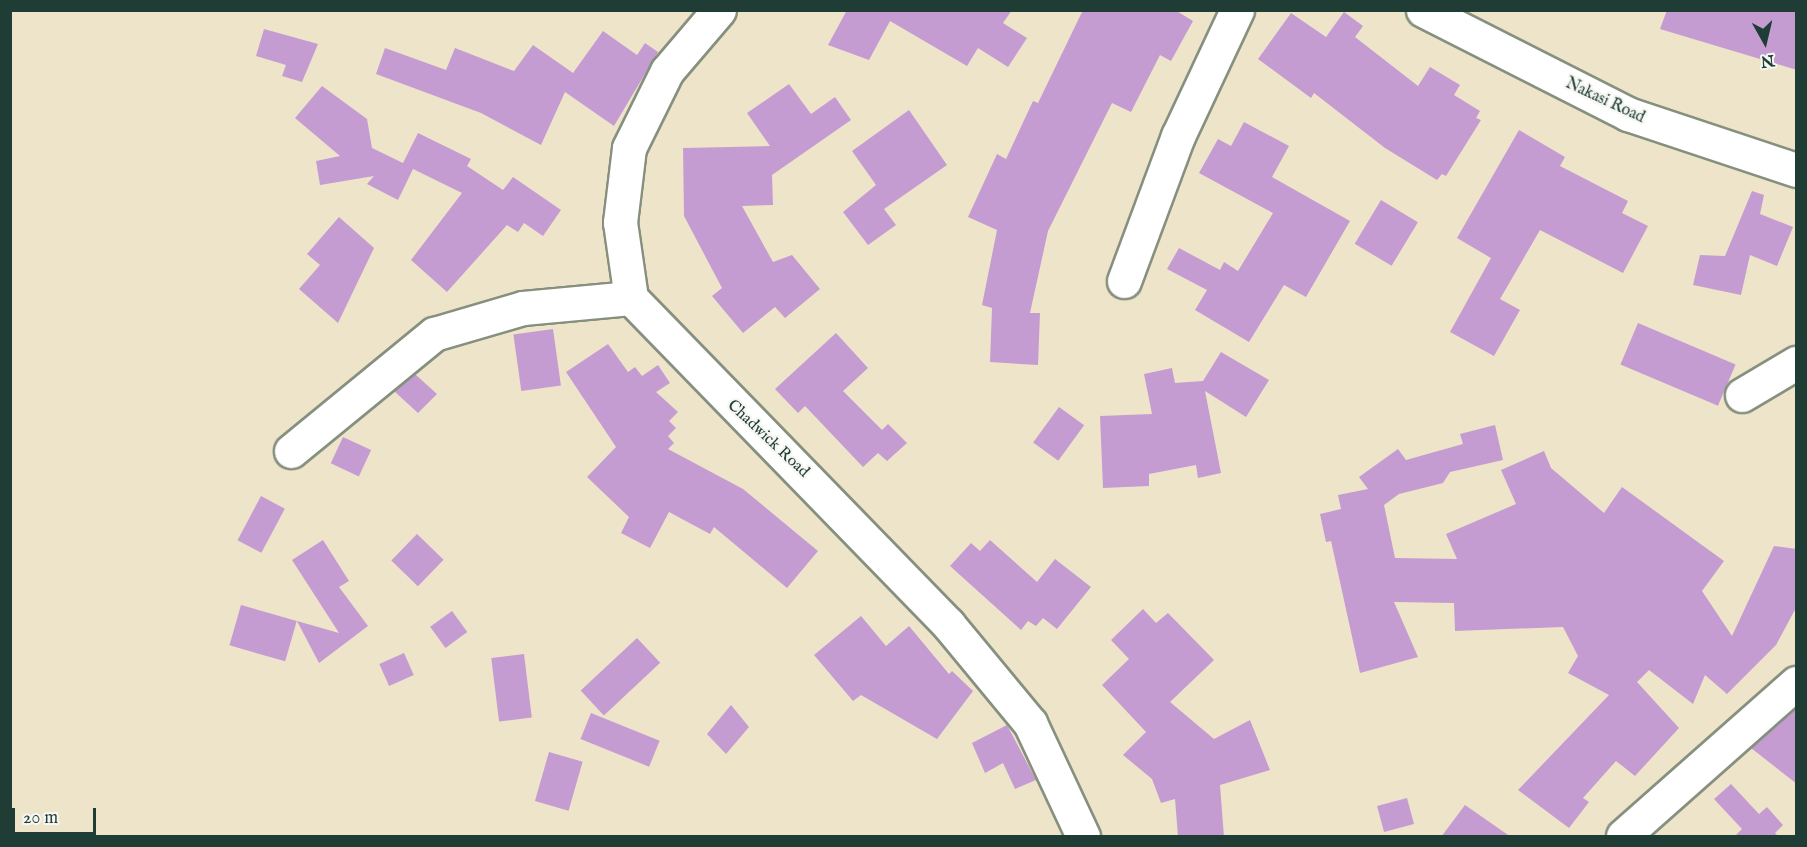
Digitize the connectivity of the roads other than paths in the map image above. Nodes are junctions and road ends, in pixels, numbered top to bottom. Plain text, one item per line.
1 (719, 10) edge
2 (1237, 10) edge
3 (1423, 10) edge
4 (1797, 170) edge
5 (1124, 281) dead end
6 (631, 298) junction
7 (1797, 363) edge
8 (1742, 395) dead end
9 (291, 451) dead end
10 (1797, 683) edge
11 (1083, 837) edge
12 (1623, 837) edge

1 - 6 street
2 - 5 street
3 - 4 street, Nakasi Road
6 - 9 street
6 - 11 street, Chadwick Road
7 - 8 street
10 - 12 street

